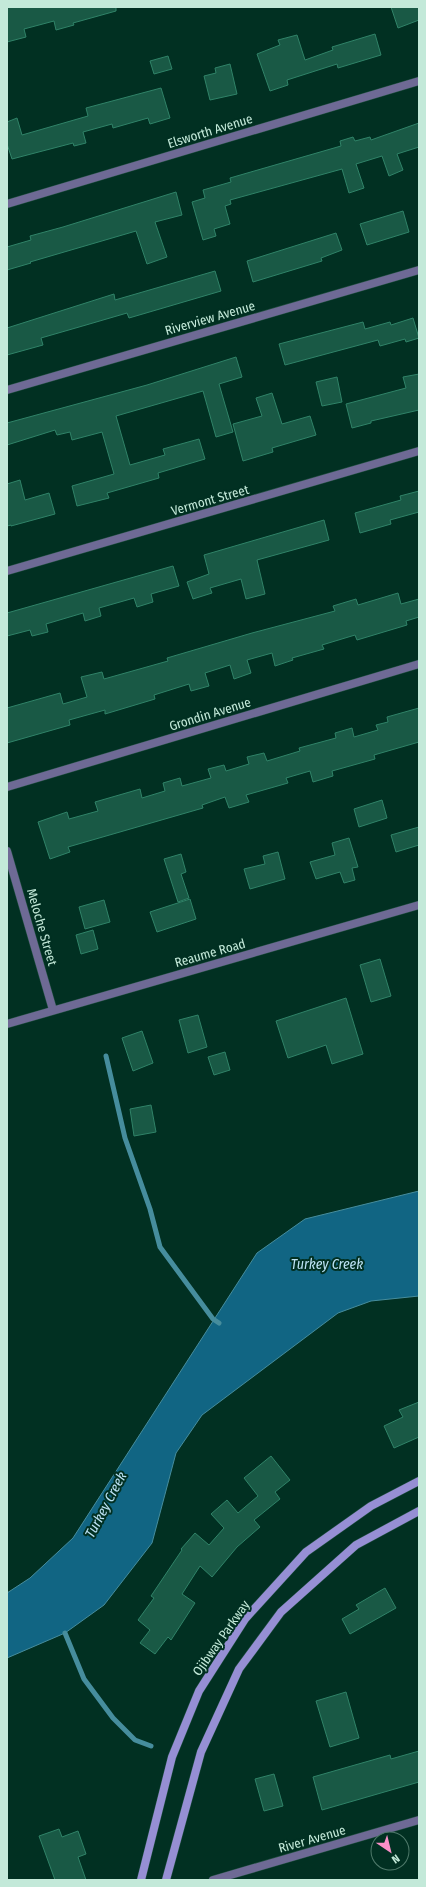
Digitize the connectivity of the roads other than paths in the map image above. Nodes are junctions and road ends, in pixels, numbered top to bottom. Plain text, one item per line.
1 (419, 81) edge
2 (7, 204) edge
3 (419, 270) edge
4 (7, 390) edge
5 (419, 451) edge
6 (7, 571) edge
7 (419, 664) edge
8 (7, 787) edge
9 (7, 851) edge
10 (419, 905) edge
11 (53, 1010) junction
12 (7, 1024) edge
13 (419, 1481) edge
14 (419, 1511) edge
15 (419, 1820) edge
16 (141, 1880) edge
17 (166, 1880) edge
18 (212, 1880) edge

1 - 2 street, Elsworth Avenue
3 - 4 street, Riverview Avenue
5 - 6 street, Vermont Street
7 - 8 street, Grondin Avenue
9 - 11 street, Meloche Street
10 - 11 street, Reaume Road
11 - 12 street, Reaume Road
13 - 16 main road, Ojibway Parkway
14 - 17 main road
15 - 18 street, River Avenue

